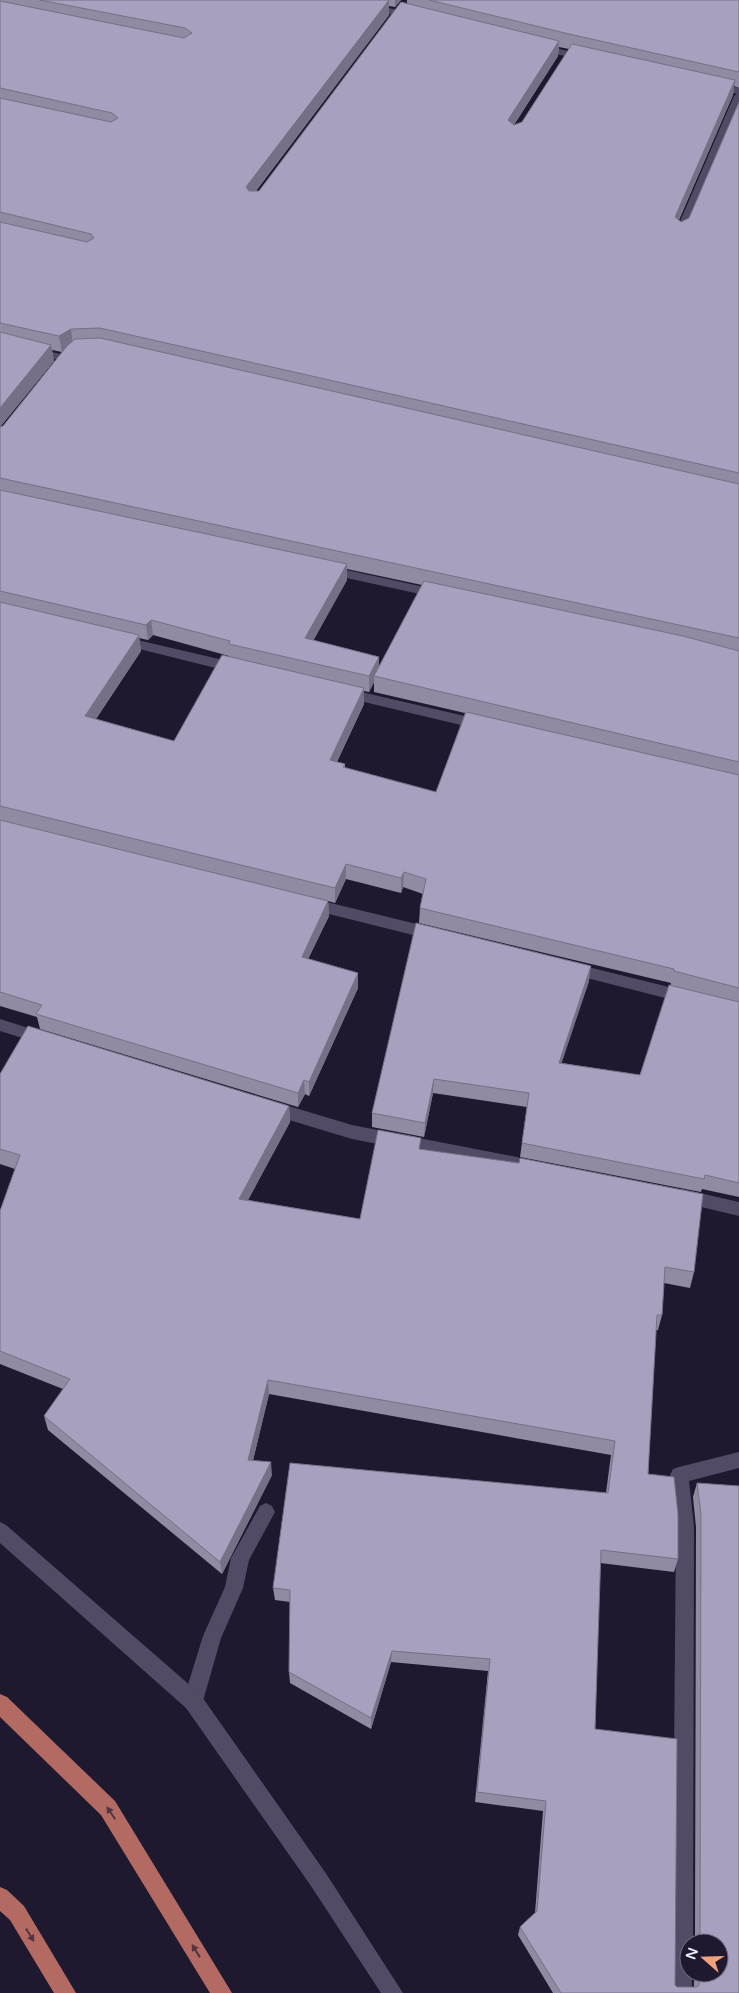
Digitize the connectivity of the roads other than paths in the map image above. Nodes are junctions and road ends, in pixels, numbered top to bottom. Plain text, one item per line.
1 (338, 0) edge
2 (426, 19) edge
3 (529, 45) edge
4 (596, 60) edge
5 (701, 83) edge
6 (739, 91) edge
7 (739, 96) edge
8 (680, 233) edge
9 (0, 342) edge
10 (65, 358) edge
11 (312, 566) edge
12 (448, 596) edge
13 (107, 638) edge
14 (253, 672) edge
15 (331, 690) edge
16 (496, 728) edge
17 (300, 901) edge
18 (445, 937) edge
19 (561, 966) edge
20 (696, 1000) edge
21 (0, 1025) edge
22 (57, 1042) edge
23 (257, 1103) edge
24 (533, 1167) edge
25 (670, 1194) edge
26 (739, 1209) edge
27 (739, 1460) edge
28 (266, 1512) dead end
29 (0, 1531) edge
30 (193, 1701) junction
31 (0, 1704) edge
32 (0, 1897) edge
33 (66, 1993) edge
34 (222, 1993) edge
35 (394, 1993) edge
36 (682, 1993) edge

1 - 2 street
3 - 4 street
5 - 6 street
7 - 8 street
9 - 10 street
11 - 12 street
13 - 14 street
15 - 16 street
17 - 18 street
19 - 20 street
21 - 22 street
23 - 24 street
25 - 26 street
27 - 36 street
28 - 30 street
29 - 30 street
30 - 35 street
34 -> 31 main road
32 -> 33 main road

